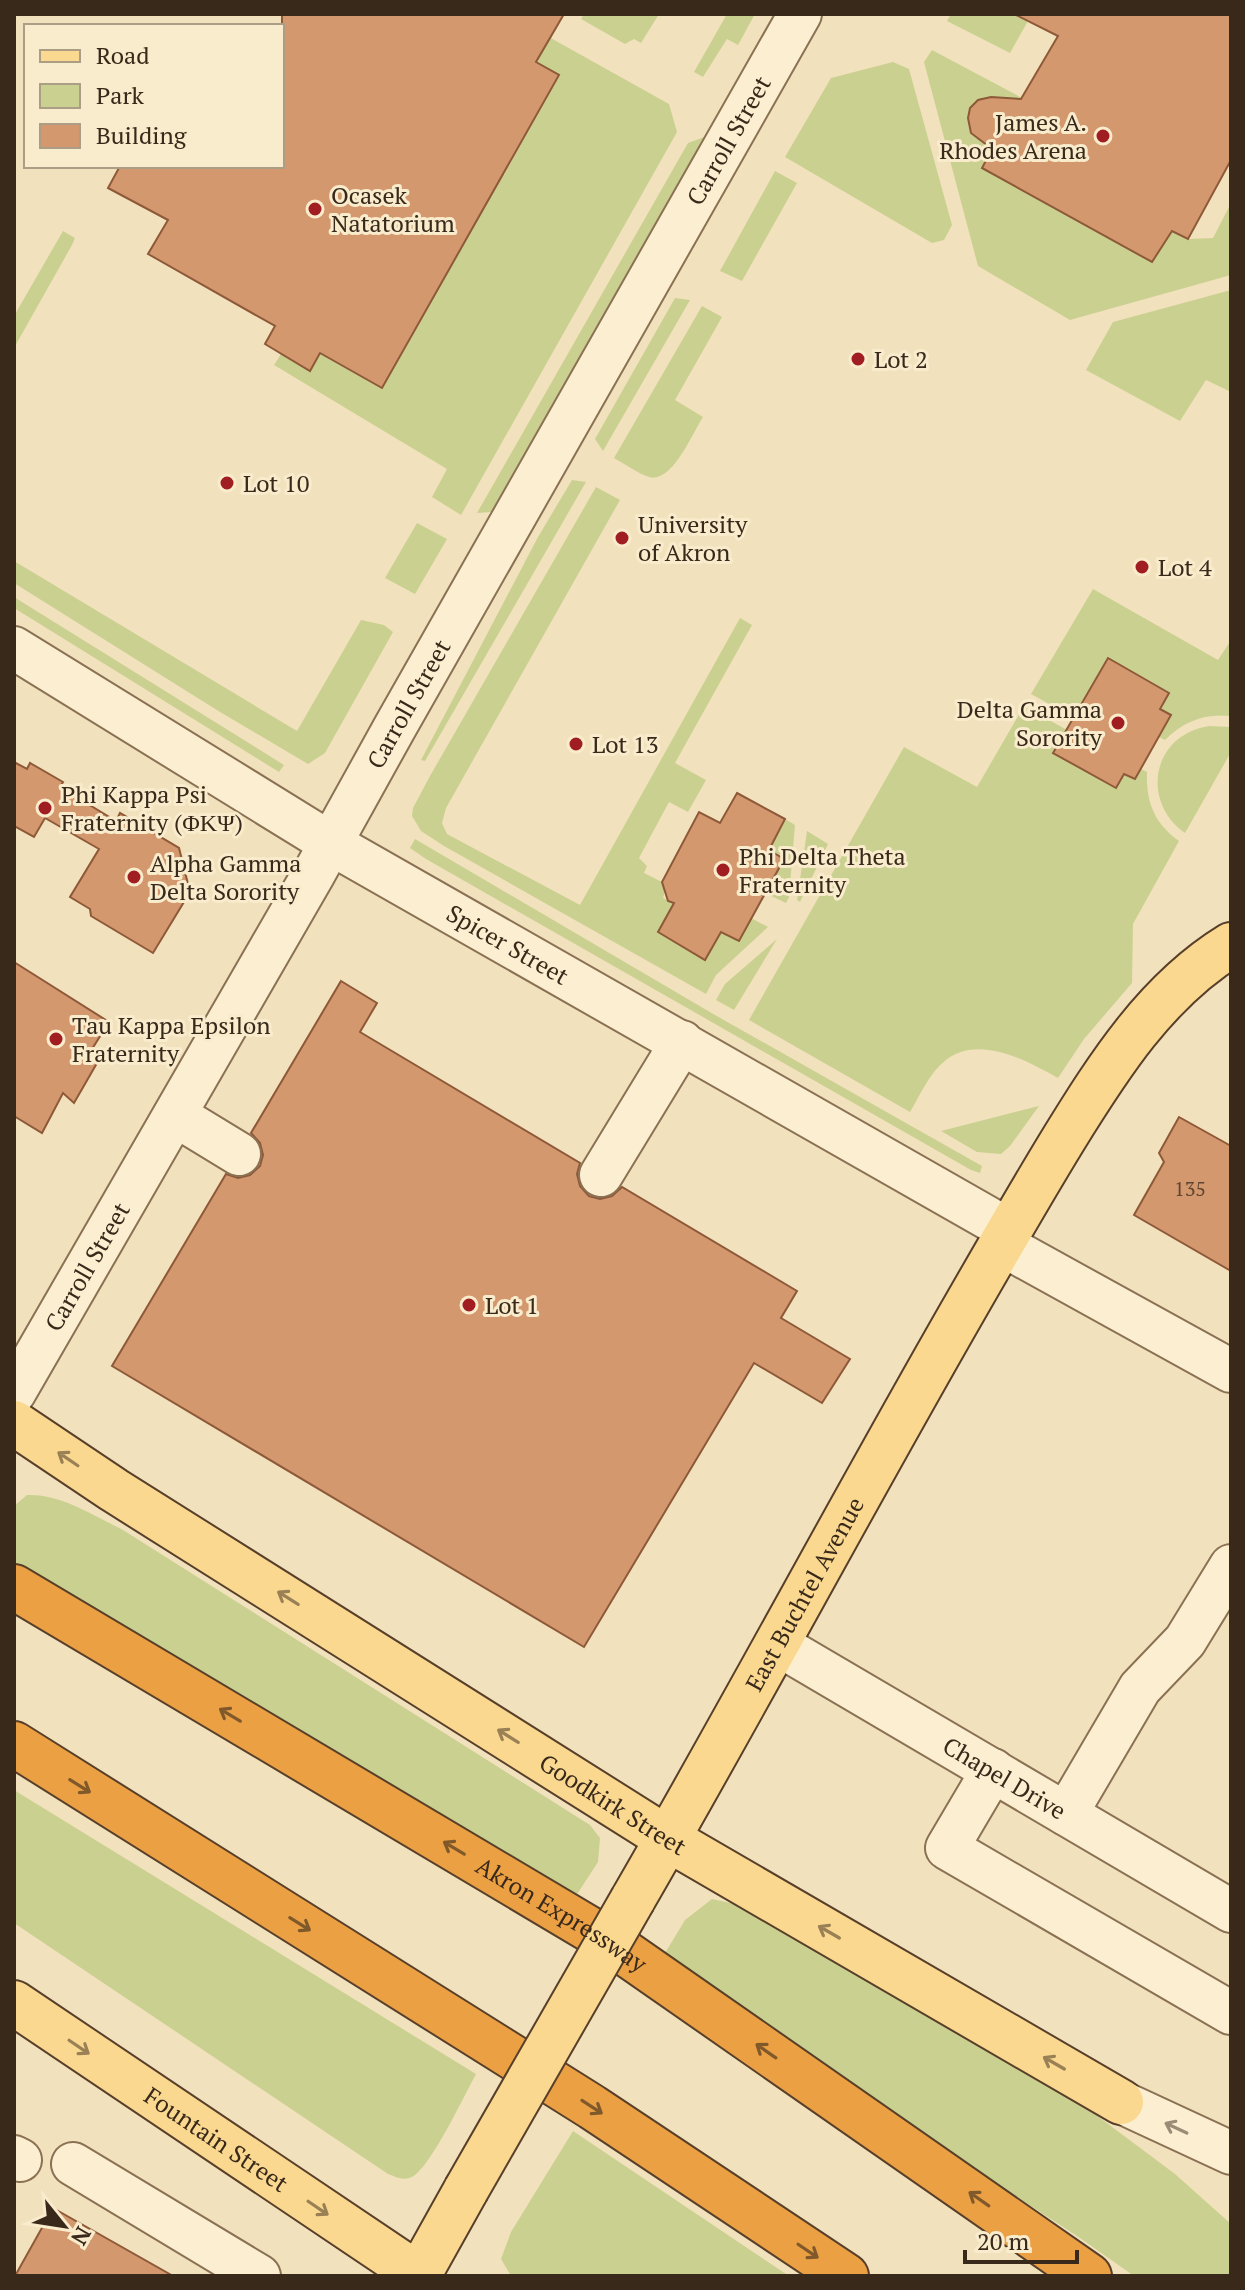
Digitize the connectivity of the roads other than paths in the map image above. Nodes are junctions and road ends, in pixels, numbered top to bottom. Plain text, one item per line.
1 (800, 14) edge
2 (18, 659) edge
3 (330, 843) junction
4 (1231, 945) edge
5 (682, 1042) junction
6 (175, 1115) junction
7 (239, 1154) dead end
8 (601, 1175) dead end
9 (1005, 1237) junction
10 (1231, 1371) edge
11 (14, 1393) edge
12 (14, 1423) edge
13 (1231, 1566) edge
14 (14, 1587) edge
15 (777, 1644) junction
16 (14, 1744) edge
17 (993, 1770) junction
18 (1066, 1814) junction
19 (668, 1839) junction
20 (1231, 1911) edge
21 (14, 2003) edge
22 (1231, 2013) edge
23 (1121, 2102) joint
24 (1231, 2153) edge
25 (73, 2164) dead end
26 (259, 2276) edge
27 (419, 2276) edge
28 (846, 2276) edge
29 (1089, 2276) edge

1 - 3 street, Carroll Street
2 - 3 street, Spicer Street
3 - 5 street, Spicer Street
3 - 6 street, Carroll Street
4 - 9 main road, East Buchtel Avenue
5 - 8 street
5 - 9 street, Spicer Street
6 - 7 street
6 - 11 street, Carroll Street
9 - 10 street, Spicer Street
9 - 15 main road, East Buchtel Avenue
19 -> 12 main road, Goodkirk Street
13 - 18 street
29 -> 14 highway, Akron Expressway
15 - 17 street, Chapel Drive
15 - 19 main road, East Buchtel Avenue
16 -> 28 highway
17 - 18 street, Chapel Drive
17 - 22 street
18 - 20 street, Chapel Drive
23 -> 19 main road, Goodkirk Street
19 - 27 main road, East Buchtel Avenue, bridge
21 -> 27 main road, Fountain Street
24 -> 23 street, Goodkirk Street
25 - 26 street

